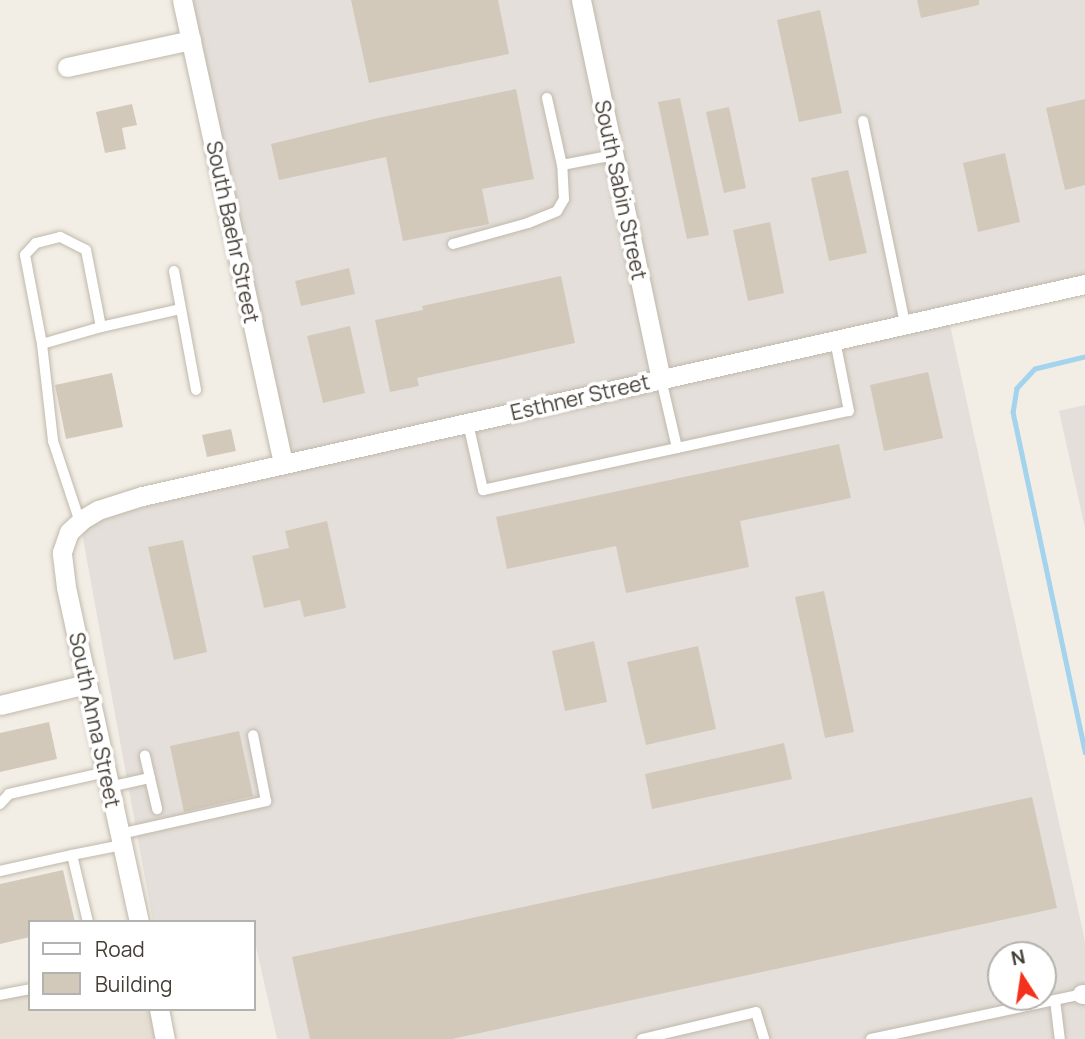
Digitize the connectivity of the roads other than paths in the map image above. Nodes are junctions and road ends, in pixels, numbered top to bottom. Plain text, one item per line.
1 (182, 0) edge
2 (581, 0) edge
3 (191, 40) junction
4 (66, 67) dead end
5 (547, 99) dead end
6 (863, 121) dead end
7 (614, 155) junction
8 (562, 165) junction
9 (453, 244) dead end
10 (174, 271) dead end
11 (1085, 284) edge
12 (180, 309) junction
13 (905, 324) junction
14 (101, 327) junction
15 (835, 340) junction
16 (41, 344) junction
17 (661, 379) junction
18 (196, 390) dead end
19 (468, 422) junction
20 (677, 448) junction
21 (284, 464) junction
22 (80, 522) junction
23 (86, 684) junction
24 (0, 705) edge
25 (253, 735) dead end
26 (145, 756) dead end
27 (150, 778) junction
28 (107, 780) junction
29 (0, 804) edge
30 (157, 809) dead end
31 (121, 839) junction
32 (72, 855) junction
33 (0, 871) edge
34 (88, 920) edge
35 (139, 920) edge
36 (28, 989) edge
37 (1083, 994) edge
38 (0, 995) edge
39 (1057, 1000) edge
40 (159, 1011) edge
41 (1003, 1011) edge
42 (1056, 1011) edge
43 (164, 1039) edge
44 (642, 1039) edge
45 (764, 1039) edge
46 (871, 1039) edge
47 (1060, 1039) edge

1 - 3 street, South Baehr Street
2 - 7 street, South Sabin Street
3 - 4 street
3 - 21 street, South Baehr Street
5 - 8 lane
6 - 13 lane
7 - 8 lane
7 - 17 street, South Sabin Street
8 - 9 lane
10 - 12 lane
11 - 13 street, Esthner Street
12 - 14 lane
12 - 18 lane
13 - 15 street, Esthner Street
14 - 16 lane
14 - 16 lane
15 - 17 street, Esthner Street
15 - 20 lane
16 - 22 lane
17 - 19 street, Esthner Street
17 - 20 lane
19 - 20 lane
19 - 21 street, Esthner Street
21 - 22 street, Esthner Street
22 - 23 street, South Anna Street
23 - 24 street
23 - 28 street, South Anna Street
25 - 31 lane
26 - 27 lane
27 - 28 lane
27 - 30 lane
28 - 29 lane
28 - 31 street, South Anna Street
31 - 32 lane
31 - 35 street, South Anna Street
32 - 33 lane
32 - 34 lane
36 - 38 lane
37 - 39 lane
40 - 43 street
41 - 46 lane
42 - 47 lane
44 - 45 lane

